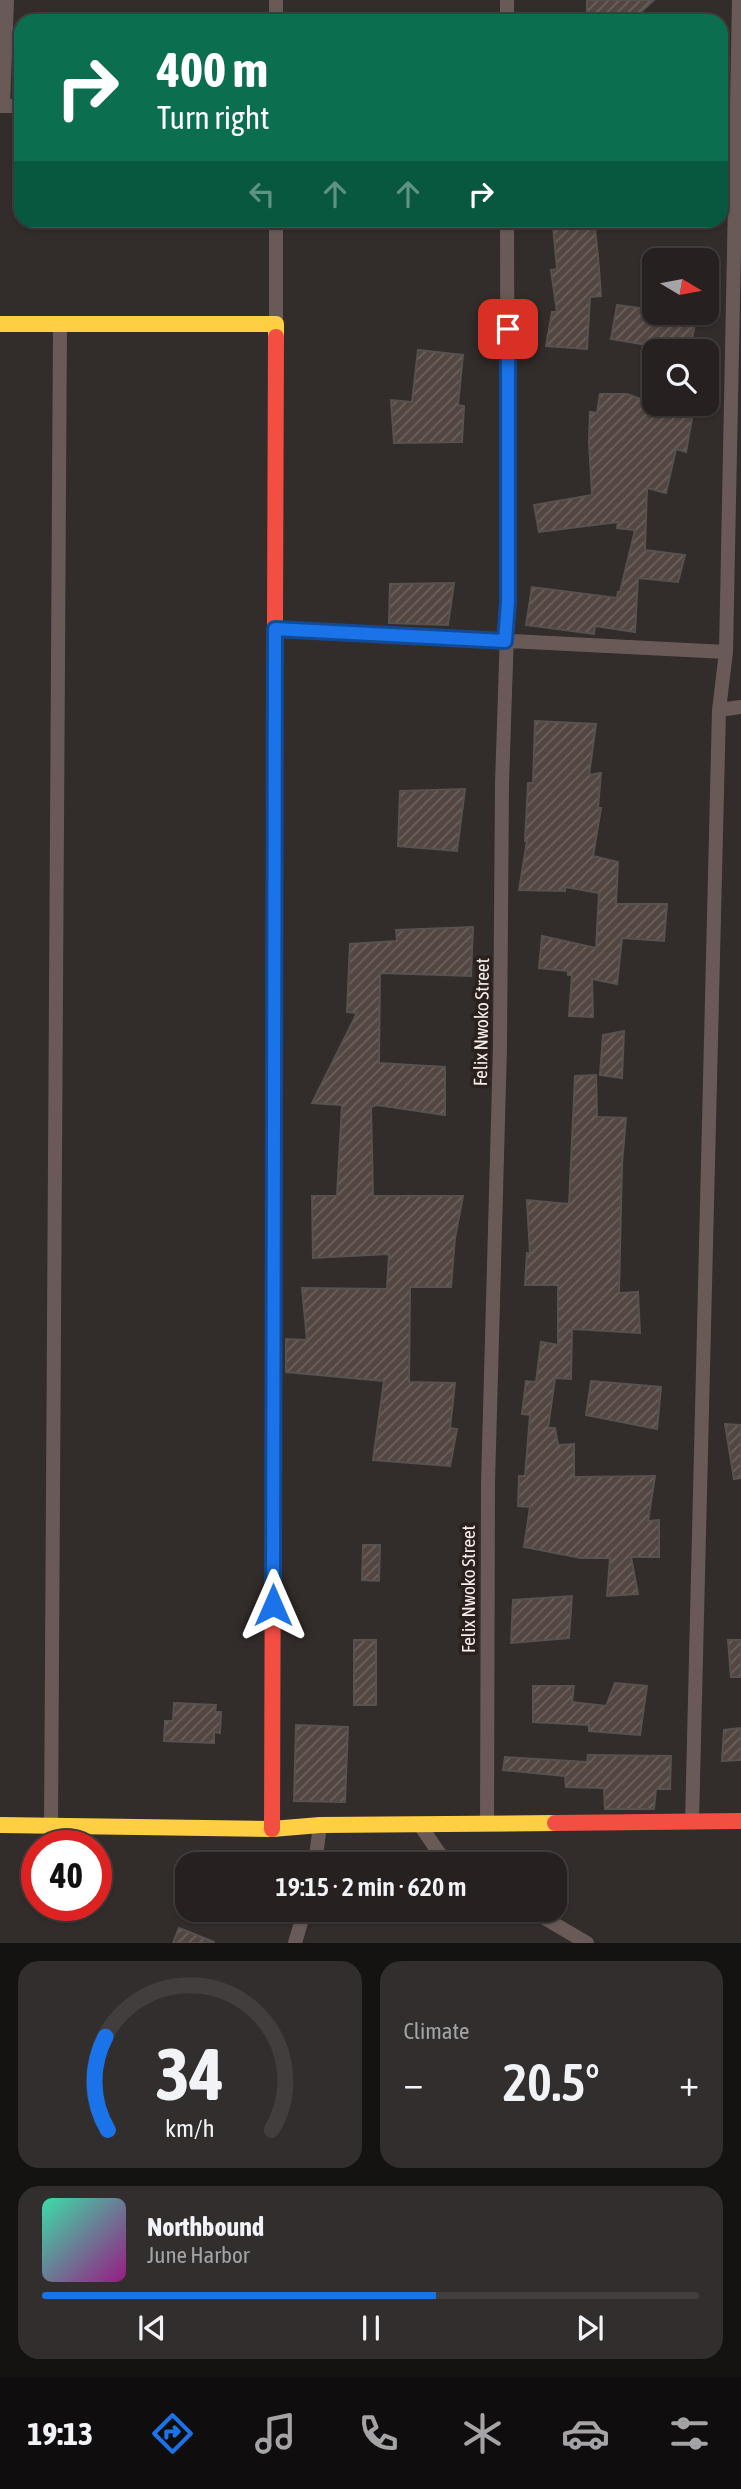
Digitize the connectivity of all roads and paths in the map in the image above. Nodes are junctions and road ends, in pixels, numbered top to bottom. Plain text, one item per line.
1 (7, 0) edge
2 (739, 0) edge
3 (1, 106) edge
4 (276, 228) edge
5 (508, 228) edge
6 (0, 324) edge
7 (60, 324) junction
8 (276, 324) junction
9 (275, 629) junction
10 (505, 641) junction
11 (726, 652) junction
12 (741, 707) edge
13 (719, 710) junction
14 (741, 1821) edge
15 (692, 1822) junction
16 (487, 1824) junction
17 (0, 1825) edge
18 (320, 1825) junction
19 (420, 1825) junction
20 (51, 1827) junction
21 (272, 1829) junction
22 (317, 1852) edge
23 (438, 1852) edge
24 (301, 1922) edge
25 (551, 1922) edge
26 (295, 1943) edge
27 (587, 1943) edge

1 - 3 street
2 - 11 street
4 - 8 street
5 - 10 street, Felix Nwoko Street
6 - 7 street
7 - 8 street
7 - 20 street
8 - 9 street
9 - 10 street
9 - 21 street
10 - 11 street
10 - 16 street, Felix Nwoko Street
11 - 13 street
12 - 13 street
13 - 15 street
14 - 15 street
15 - 16 street
16 - 19 street
17 - 20 street
18 - 19 street
18 - 21 street
18 - 22 street
19 - 23 street
20 - 21 street
24 - 26 street
25 - 27 street

